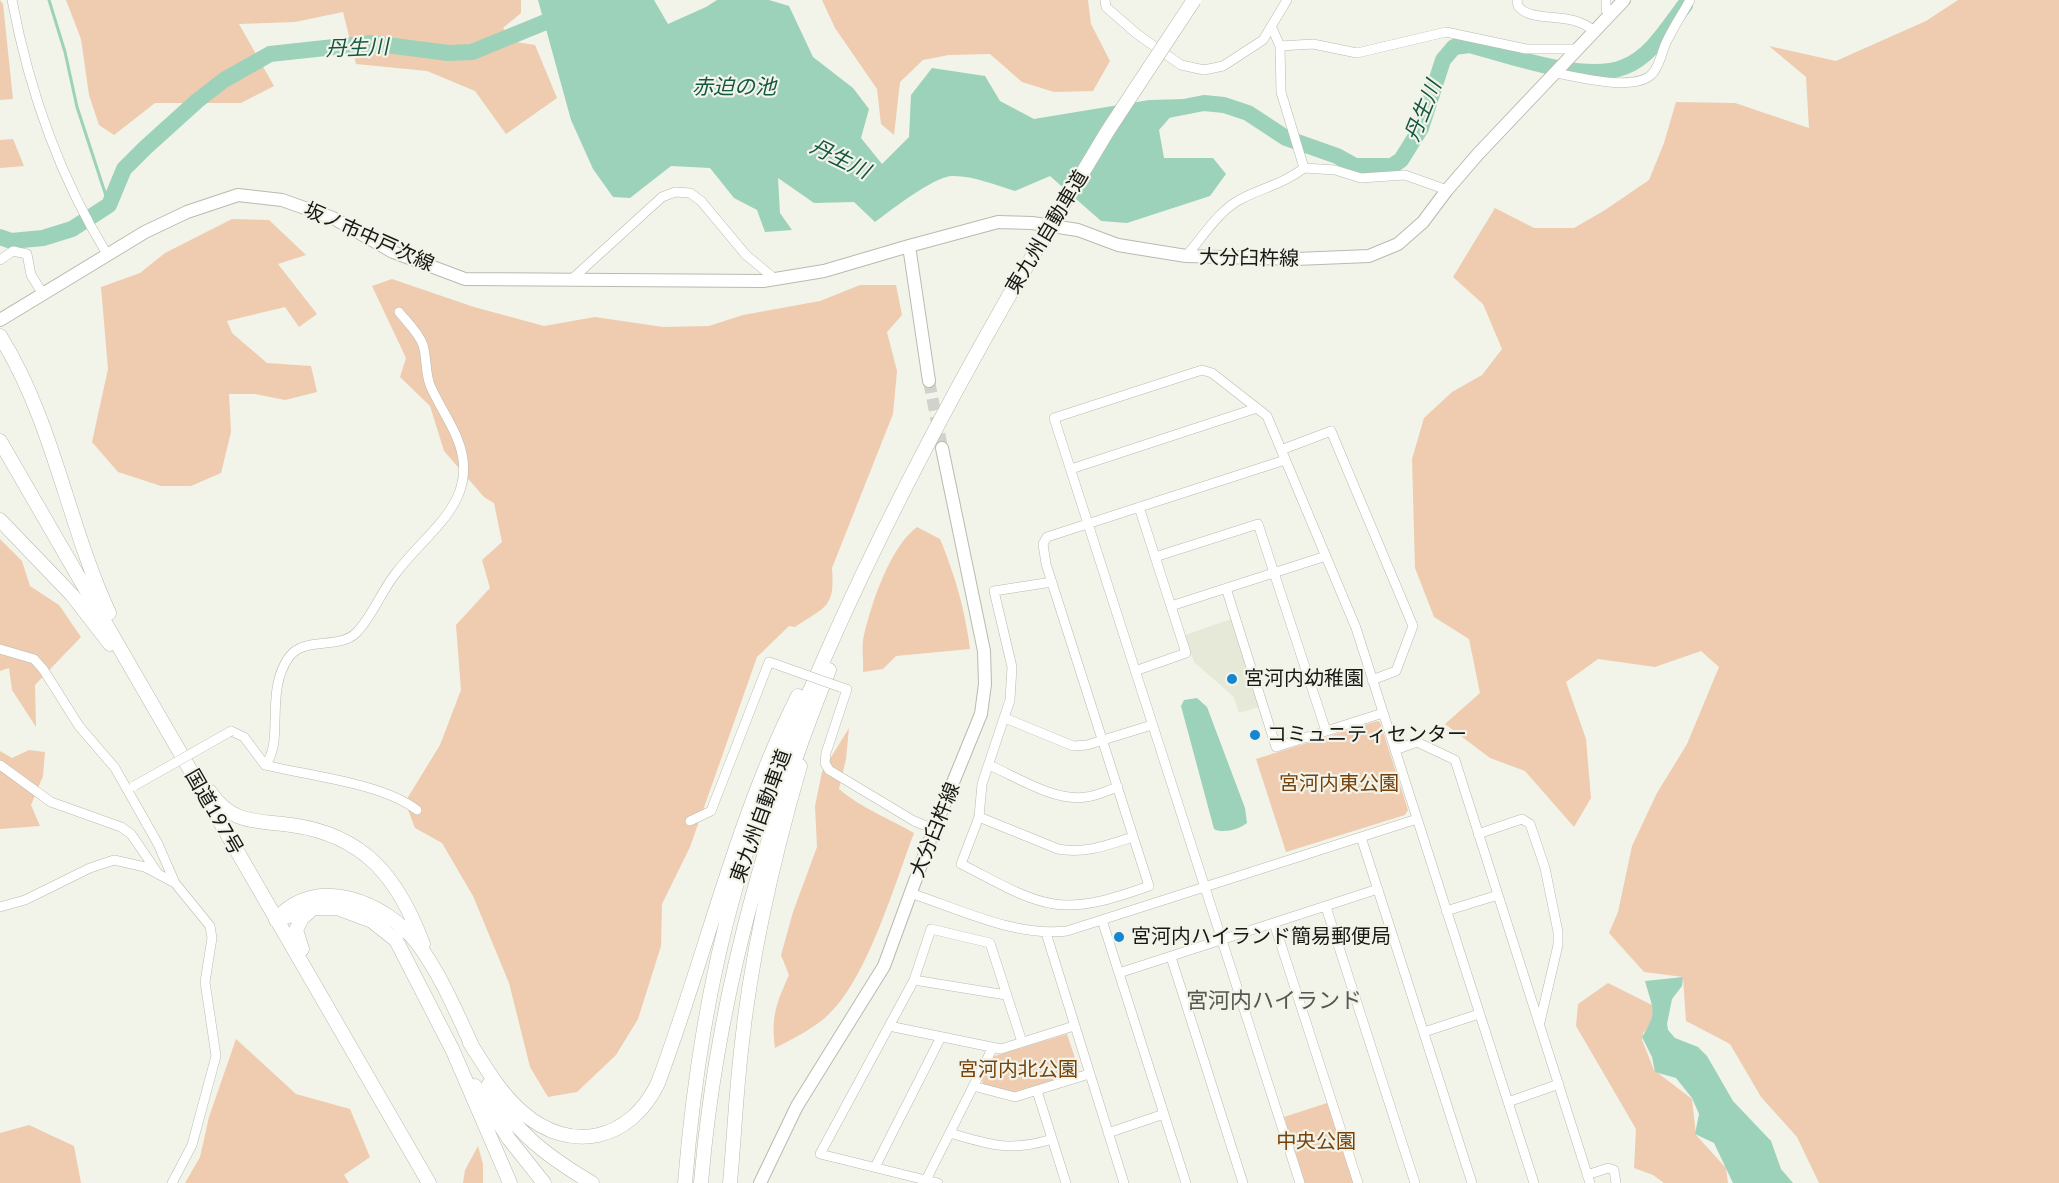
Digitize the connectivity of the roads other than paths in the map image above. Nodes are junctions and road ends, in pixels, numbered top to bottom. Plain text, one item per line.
1 (12, 0) edge
2 (1105, 0) edge
3 (1194, 0) edge
4 (1287, 0) edge
5 (1517, 0) edge
6 (1606, 0) edge
7 (1624, 0) edge
8 (1690, 0) edge
9 (1610, 15) junction
10 (1272, 28) junction
11 (1595, 32) junction
12 (1280, 46) junction
13 (1576, 51) junction
14 (1558, 71) junction
15 (1303, 166) junction
16 (1446, 190) junction
17 (909, 246) junction
18 (107, 254) junction
19 (1186, 256) junction
20 (0, 260) edge
21 (572, 279) junction
22 (775, 279) junction
23 (43, 294) junction
24 (399, 312) dead end
25 (0, 320) edge
26 (0, 336) edge
27 (929, 381) tunnel mouth
28 (1257, 408) junction
29 (0, 441) edge
30 (942, 448) tunnel mouth
31 (1281, 450) junction
32 (1285, 460) junction
33 (1071, 469) junction
34 (914, 473) junction
35 (1139, 507) junction
36 (0, 520) edge
37 (1089, 524) junction
38 (883, 529) junction
39 (1326, 556) junction
40 (1155, 557) junction
41 (1274, 573) junction
42 (1052, 582) junction
43 (1226, 588) junction
44 (1171, 606) junction
45 (0, 649) edge
46 (830, 666) junction
47 (1135, 671) junction
48 (1372, 680) junction
49 (139, 681) junction
50 (1383, 713) junction
51 (1005, 718) junction
52 (1152, 725) junction
53 (1326, 731) junction
54 (169, 734) junction
55 (1103, 740) junction
56 (1395, 750) junction
57 (0, 765) edge
58 (265, 765) junction
59 (989, 765) junction
60 (1118, 787) junction
61 (130, 788) junction
62 (417, 810) dead end
63 (979, 817) junction
64 (1417, 819) junction
65 (690, 822) dead end
66 (934, 829) junction
67 (1478, 834) junction
68 (1133, 837) junction
69 (1361, 837) junction
70 (157, 872) junction
71 (175, 883) junction
72 (1205, 887) junction
73 (1378, 889) junction
74 (910, 893) junction
75 (1498, 895) junction
76 (1326, 906) junction
77 (0, 907) edge
78 (325, 907) junction
79 (1446, 911) junction
80 (276, 920) junction
81 (1102, 920) junction
82 (1274, 923) junction
83 (1047, 933) junction
84 (1223, 940) junction
85 (1171, 957) junction
86 (429, 961) junction
87 (1119, 973) junction
88 (914, 980) junction
89 (1006, 995) junction
90 (1479, 1014) junction
91 (1540, 1022) junction
92 (890, 1026) junction
93 (1074, 1026) junction
94 (1424, 1032) junction
95 (941, 1037) junction
96 (1022, 1042) junction
97 (470, 1043) junction
98 (993, 1047) junction
99 (453, 1051) junction
100 (364, 1072) junction
101 (1089, 1074) junction
102 (1559, 1084) junction
103 (973, 1086) junction
104 (1038, 1091) junction
105 (1508, 1102) junction
106 (1164, 1114) junction
107 (950, 1133) junction
108 (1108, 1133) junction
109 (1052, 1139) junction
110 (875, 1167) junction
111 (1589, 1179) edge
112 (926, 1180) junction
113 (172, 1183) edge
114 (429, 1183) edge
115 (510, 1183) edge
116 (544, 1183) edge
117 (592, 1183) edge
118 (685, 1183) edge
119 (701, 1183) edge
120 (730, 1183) edge
121 (760, 1183) edge
122 (938, 1183) edge
123 (1066, 1183) edge
124 (1124, 1183) edge
125 (1186, 1183) edge
126 (1243, 1183) edge
127 (1300, 1183) edge
128 (1358, 1183) edge
129 (1414, 1183) edge
130 (1472, 1183) edge
131 (1534, 1183) edge
132 (1616, 1183) edge

1 - 18 street
2 - 10 street
3 - 34 highway, 東九州自動車道, bridge
4 - 10 street
5 - 11 street
6 - 9 street
7 - 9 main road, 大分臼杵線
8 - 14 street
9 - 11 main road, 大分臼杵線
10 - 12 street
11 - 13 main road, 大分臼杵線
12 - 13 street
12 - 15 street
13 - 14 main road, 大分臼杵線
14 - 16 main road, 大分臼杵線
15 - 16 street
15 - 19 street
16 - 19 main road, 大分臼杵線
17 - 19 main road, 大分臼杵線
17 - 22 main road, 坂ノ市中戸次線
17 - 27 main road
18 - 21 main road, 坂ノ市中戸次線
18 - 23 main road, 坂ノ市中戸次線
20 - 23 street
21 - 22 main road, 坂ノ市中戸次線
21 - 22 street
23 - 25 main road, 坂ノ市中戸次線
24 - 58 street
26 - 49 highway
28 - 31 street
28 - 33 street
28 - 33 street
29 - 49 highway, 国道197号
30 - 66 main road, 大分臼杵線
31 - 32 street
31 - 48 street
32 - 35 street
32 - 39 street
33 - 37 street
34 - 38 highway, 東九州自動車道
34 - 46 highway, 東九州自動車道
35 - 37 street
35 - 40 street
36 - 49 highway
37 - 42 street
37 - 47 street
38 - 97 highway
38 - 118 highway, 東九州自動車道
39 - 41 street
39 - 48 street
40 - 41 street
40 - 44 street
41 - 43 street
41 - 53 street
42 - 51 street
42 - 55 street
43 - 44 street
43 - 53 street
44 - 47 street
45 - 61 street
46 - 119 highway, 東九州自動車道
46 - 120 highway
47 - 52 street
48 - 50 street
49 - 54 highway, 国道197号
50 - 53 street
50 - 56 street
51 - 55 street
51 - 59 street
52 - 55 street
52 - 72 street
54 - 80 highway, 国道197号
54 - 86 highway
55 - 60 street
56 - 64 street
56 - 67 street
57 - 70 street
58 - 61 street, bridge
58 - 62 street
59 - 60 street
59 - 63 street
60 - 68 street
61 - 71 street
63 - 68 street
63 - 68 street
64 - 69 street
64 - 79 street
65 - 66 street, bridge
66 - 74 main road, 大分臼杵線
67 - 75 street
67 - 91 street
69 - 72 street
69 - 73 street
70 - 71 street
70 - 77 street
71 - 113 street
72 - 81 street
72 - 84 street
73 - 76 street
73 - 94 street
74 - 83 street
74 - 121 main road, 大分臼杵線
75 - 79 street
75 - 91 street
76 - 82 street
76 - 129 street
78 - 80 highway
78 - 99 highway
78 - 100 highway
79 - 90 street
80 - 86 highway
80 - 100 highway, 国道197号
81 - 83 street
81 - 87 street
82 - 84 street
82 - 128 street
83 - 93 street
84 - 85 street
84 - 127 street
85 - 87 street
85 - 126 street
86 - 97 highway
87 - 106 street
88 - 89 street
88 - 89 street
88 - 92 street
89 - 96 street
90 - 94 street
90 - 105 street
91 - 102 street
92 - 95 street
92 - 110 street
93 - 96 street
93 - 101 street
94 - 130 street
95 - 98 street
95 - 110 street
96 - 98 street
97 - 117 highway
98 - 103 street
99 - 115 highway
99 - 116 highway
100 - 114 highway, 国道197号
101 - 104 street
101 - 108 street
102 - 105 street
102 - 111 street
103 - 104 street
103 - 107 street
104 - 109 street
105 - 131 street
106 - 108 street
106 - 125 street
107 - 109 street
107 - 112 street
108 - 124 street
109 - 123 street
110 - 112 street
111 - 132 street
112 - 122 street

